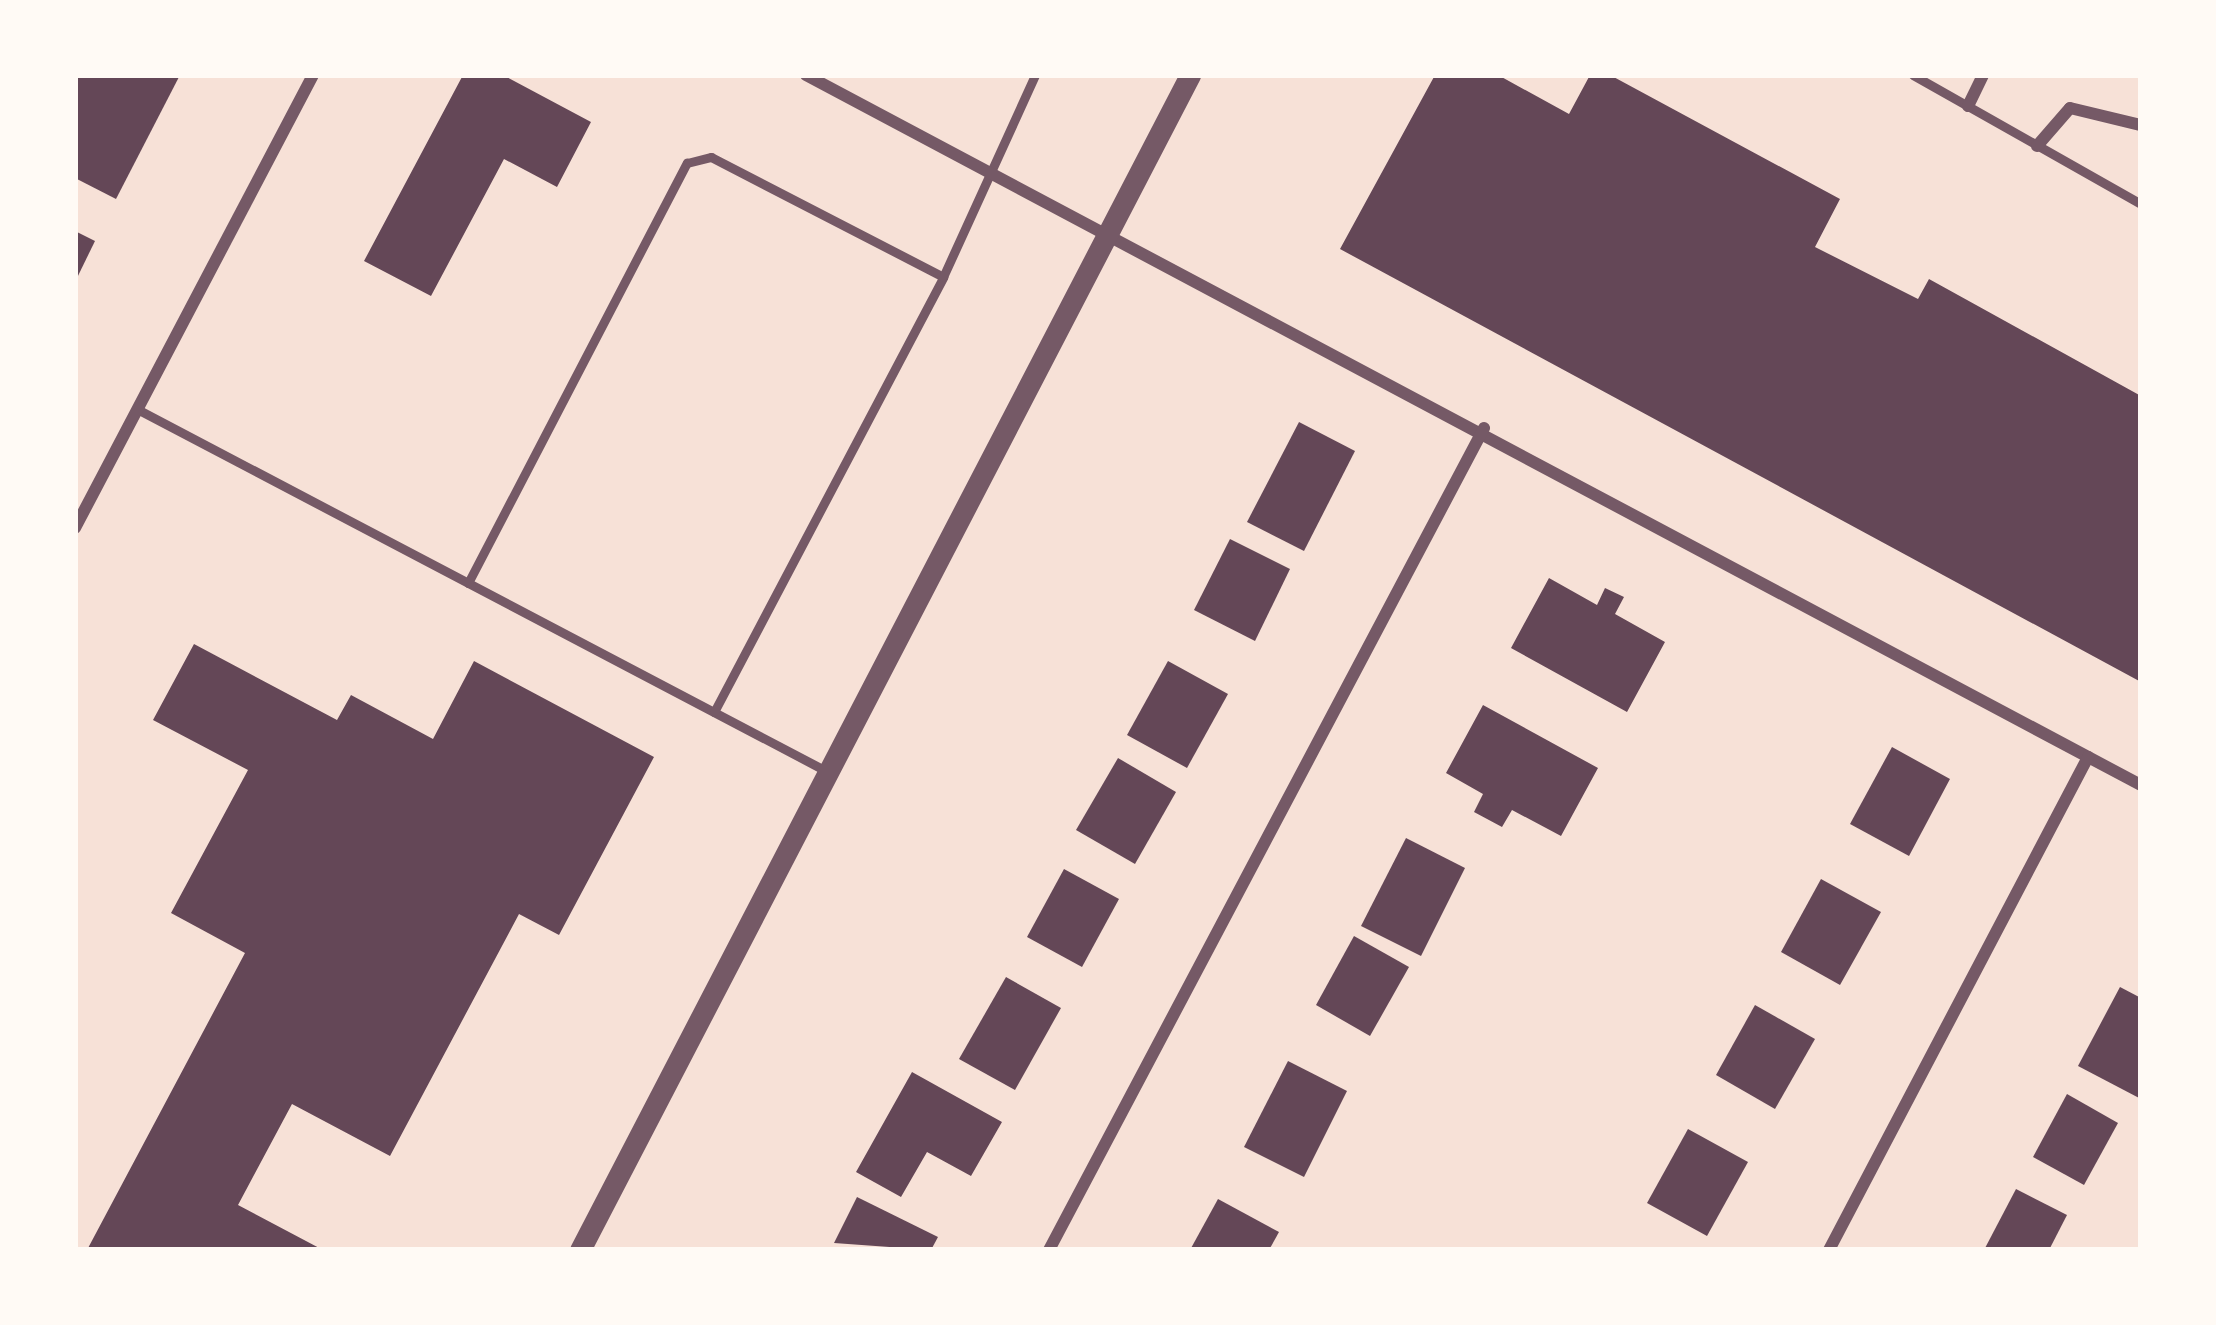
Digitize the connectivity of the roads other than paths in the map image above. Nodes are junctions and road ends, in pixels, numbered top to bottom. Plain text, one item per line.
1 (313, 75) edge
2 (806, 75) edge
3 (1035, 75) edge
4 (1190, 75) edge
5 (1913, 75) edge
6 (1983, 75) edge
7 (1968, 106) junction
8 (2141, 125) edge
9 (2036, 146) junction
10 (985, 167) junction
11 (2141, 203) edge
12 (1109, 232) junction
13 (943, 277) junction
14 (137, 410) junction
15 (1484, 428) junction
16 (75, 528) edge
17 (468, 583) junction
18 (714, 712) junction
19 (2088, 757) junction
20 (828, 772) junction
21 (2141, 784) edge
22 (580, 1250) edge
23 (1049, 1250) edge
24 (1829, 1250) edge

1 - 14 street
2 - 10 street
3 - 10 lane
4 - 12 street
5 - 7 lane
6 - 7 street
7 - 9 lane
8 - 9 street
9 - 11 lane
10 - 12 street
10 - 13 lane
12 - 15 street
12 - 20 street
13 - 17 lane
13 - 18 lane
14 - 16 street
14 - 17 lane
15 - 19 street
15 - 23 street
17 - 18 lane
18 - 20 lane
19 - 21 street
19 - 24 street
20 - 22 street

